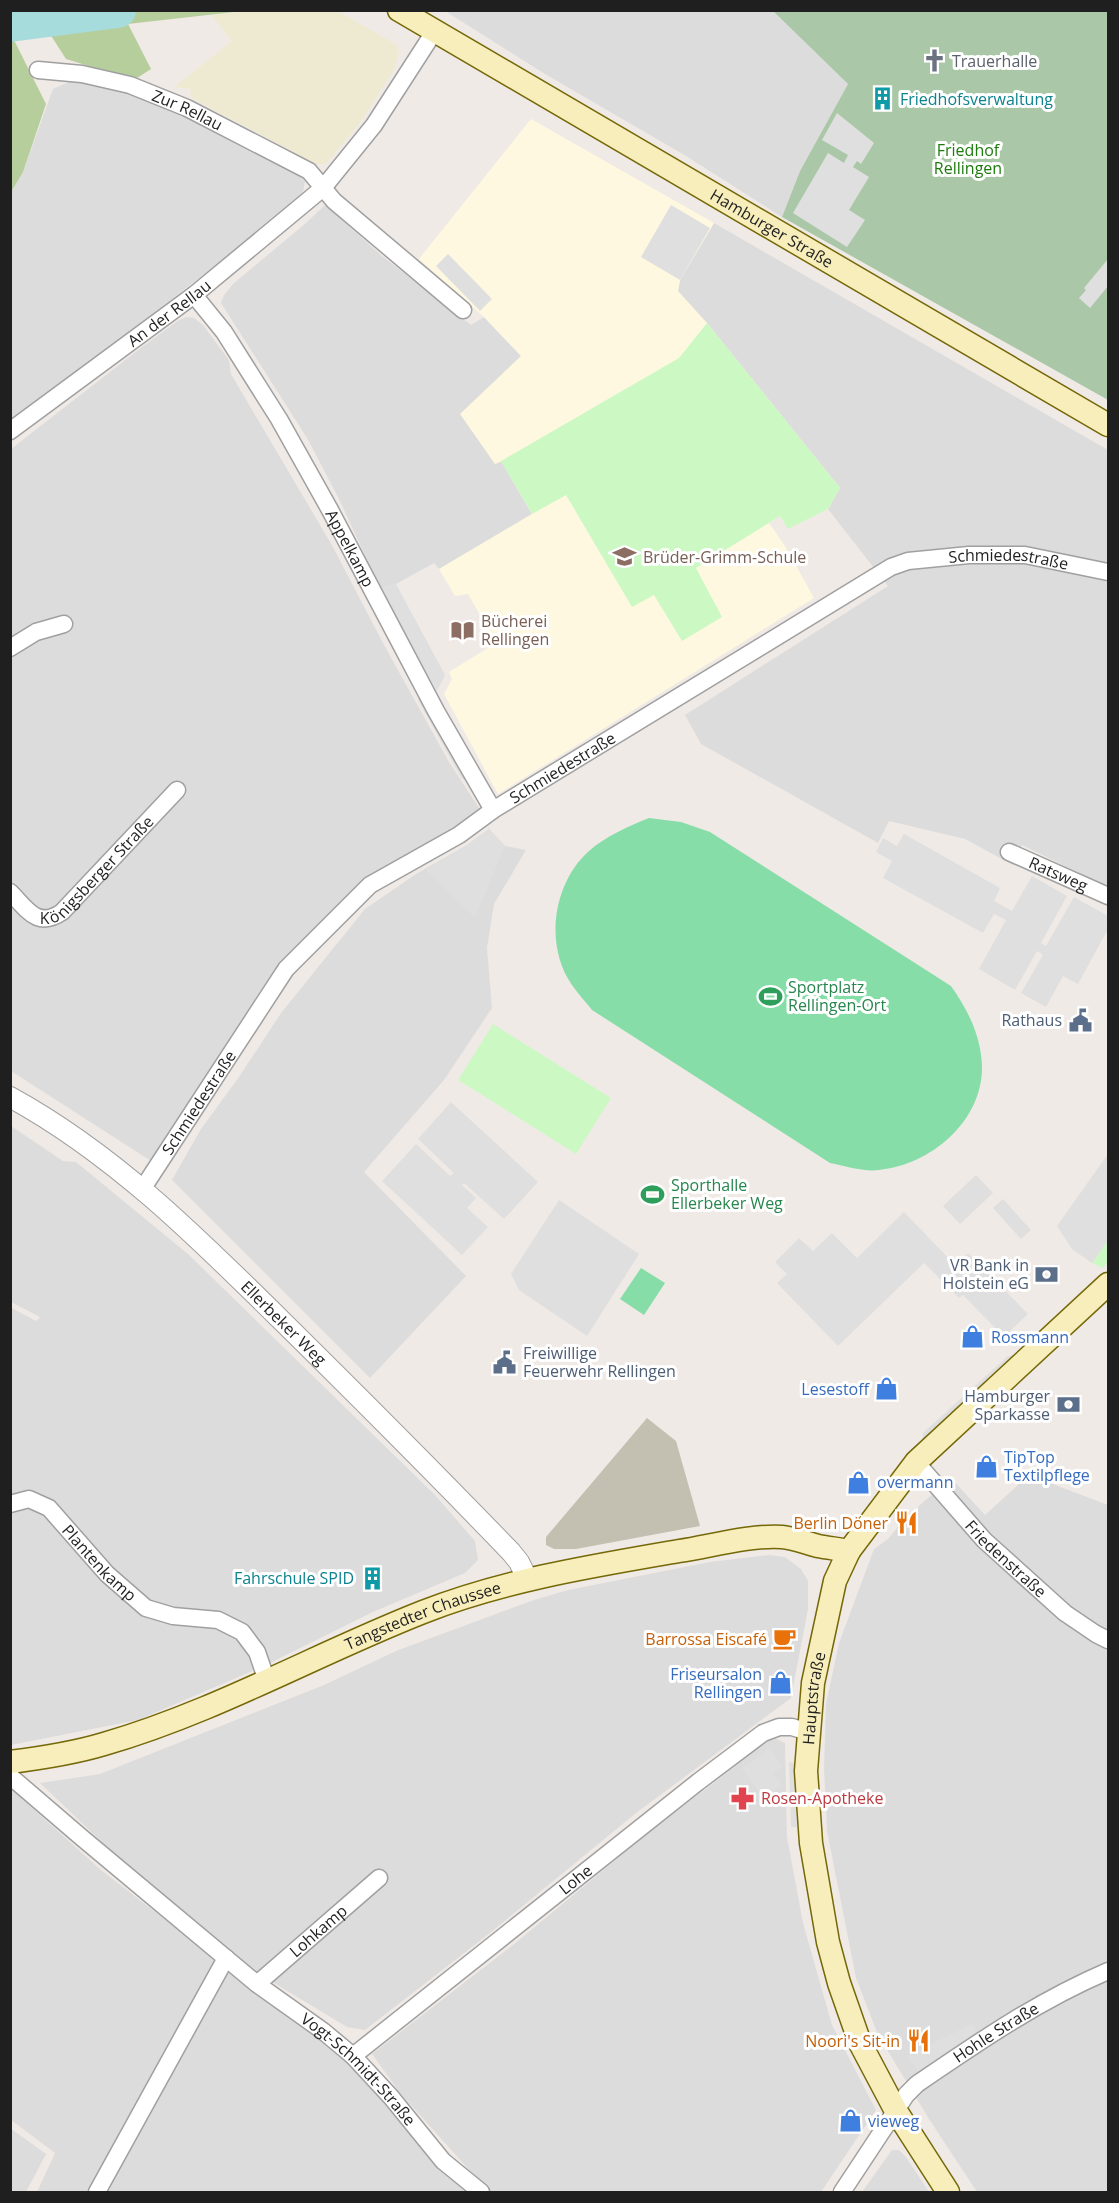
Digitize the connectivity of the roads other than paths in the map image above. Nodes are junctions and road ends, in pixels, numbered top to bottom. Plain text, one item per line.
1 (399, 10) edge
2 (434, 32) junction
3 (38, 70) dead end
4 (322, 188) junction
5 (194, 295) junction
6 (463, 310) dead end
7 (1108, 425) edge
8 (10, 430) edge
9 (1108, 572) edge
10 (64, 624) dead end
11 (10, 648) edge
12 (177, 790) dead end
13 (493, 810) junction
14 (1009, 852) dead end
15 (10, 892) edge
16 (1108, 896) edge
17 (10, 1097) edge
18 (143, 1188) junction
19 (1108, 1284) edge
20 (916, 1462) junction
21 (10, 1504) edge
22 (849, 1551) junction
23 (528, 1580) junction
24 (1108, 1640) edge
25 (267, 1682) junction
26 (808, 1732) junction
27 (10, 1762) edge
28 (10, 1776) edge
29 (379, 1878) dead end
30 (226, 1958) junction
31 (1108, 1971) edge
32 (257, 1984) junction
33 (352, 2056) junction
34 (896, 2111) junction
35 (97, 2193) edge
36 (481, 2193) edge
37 (842, 2193) edge
38 (948, 2193) edge

1 - 2 main road, Hamburger Straße
2 - 4 street, An der Rellau
2 - 7 main road, Hamburger Straße
3 - 4 street, Zur Rellau
4 - 5 street, An der Rellau
4 - 6 street
5 - 8 street, An der Rellau
5 - 13 street, Appelkamp
9 - 13 street, Schmiedestraße
10 - 11 street
12 - 15 street, Königsberger Straße
13 - 18 street, Schmiedestraße
14 - 16 street, Ratsweg
17 - 18 street, Ellerbeker Weg
18 - 23 street, Ellerbeker Weg
19 - 20 main road, Hauptstraße
20 - 22 main road, Hauptstraße
20 - 24 street, Friedenstraße
21 - 25 street, Plantenkamp
22 - 23 main road, Tangstedter Chaussee
22 - 26 main road, Hauptstraße
23 - 25 main road, Tangstedter Chaussee
25 - 27 main road, Tangstedter Chaussee
26 - 33 street, Lohe
26 - 34 main road, Hauptstraße
28 - 30 street, Vogt-Schmidt-Straße
29 - 32 street, Lohkamp
30 - 32 street, Vogt-Schmidt-Straße
30 - 35 street
31 - 34 street, Hohle Straße
32 - 33 street, Vogt-Schmidt-Straße
33 - 36 street, Vogt-Schmidt-Straße
34 - 37 street, Hohle Straße
34 - 38 main road, Hauptstraße

